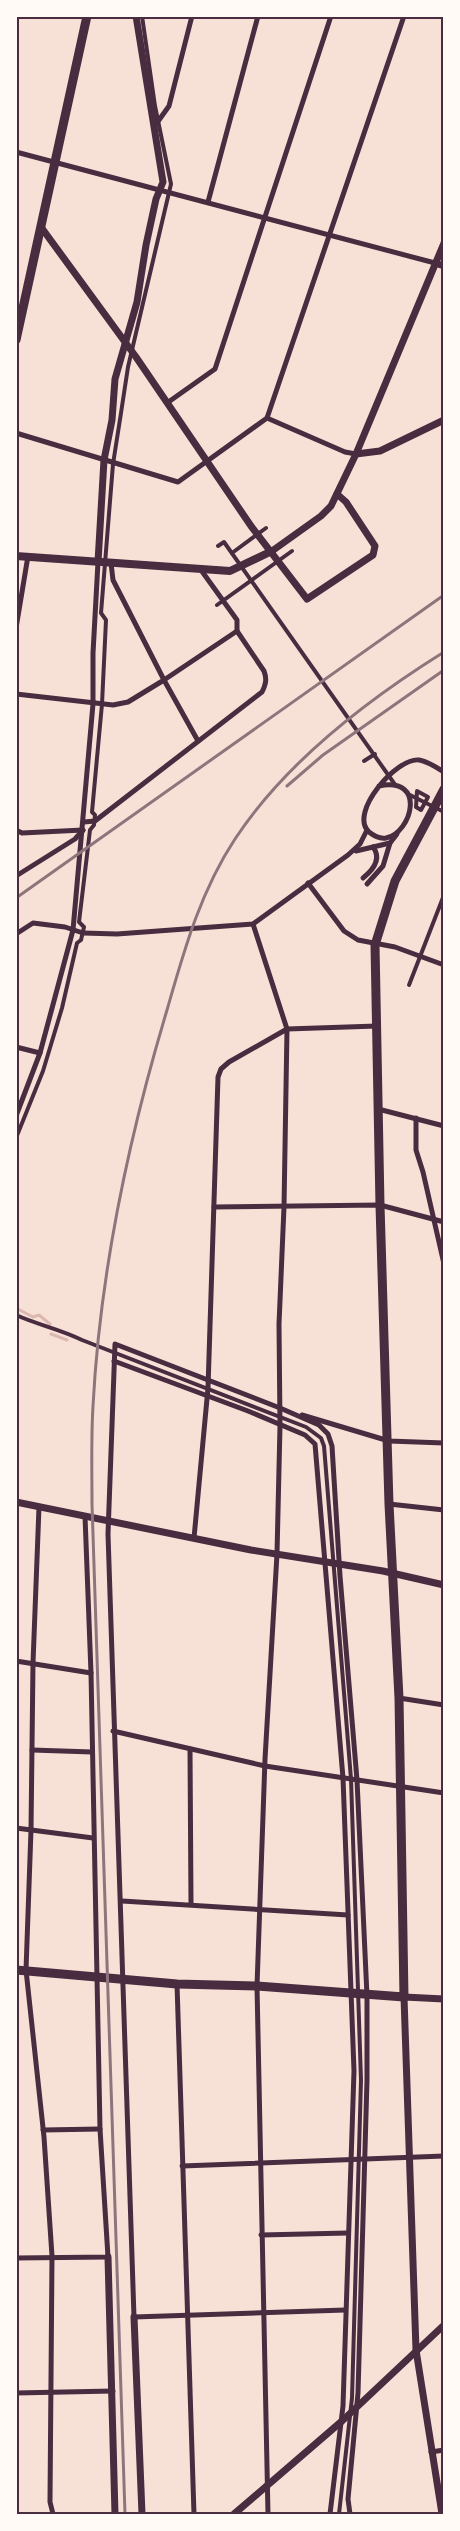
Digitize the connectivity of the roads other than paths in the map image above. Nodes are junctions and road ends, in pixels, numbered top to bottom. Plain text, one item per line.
1 (87, 16) edge
2 (136, 16) edge
3 (142, 16) edge
4 (192, 16) edge
5 (258, 16) edge
6 (331, 16) edge
7 (404, 16) edge
8 (156, 124) junction
9 (16, 152) edge
10 (55, 162) junction
11 (161, 190) junction
12 (169, 192) junction
13 (208, 202) junction
14 (265, 217) junction
15 (41, 227) junction
16 (329, 235) junction
17 (444, 243) edge
18 (435, 263) junction
19 (444, 266) edge
20 (16, 292) edge
21 (27, 294) junction
22 (16, 340) edge
23 (126, 344) junction
24 (133, 352) junction
25 (167, 403) junction
26 (267, 418) junction
27 (444, 420) edge
28 (16, 433) edge
29 (356, 454) junction
30 (104, 460) junction
31 (207, 460) junction
32 (113, 464) junction
33 (337, 494) junction
34 (266, 528) dead end
35 (218, 546) dead end
36 (272, 551) junction
37 (292, 551) dead end
38 (232, 553) junction
39 (16, 556) edge
40 (28, 556) junction
41 (104, 562) junction
42 (201, 570) junction
43 (251, 580) junction
44 (217, 605) dead end
45 (16, 628) edge
46 (237, 631) junction
47 (164, 680) junction
48 (16, 694) edge
49 (93, 704) junction
50 (102, 704) junction
51 (198, 741) junction
52 (375, 754) junction
53 (364, 761) dead end
54 (444, 772) edge
55 (379, 786) junction
56 (444, 789) edge
57 (416, 807) joint
58 (444, 812) edge
59 (95, 821) junction
60 (84, 822) junction
61 (16, 830) edge
62 (84, 830) junction
63 (367, 830) junction
64 (400, 830) junction
65 (390, 843) junction
66 (373, 847) junction
67 (348, 855) junction
68 (16, 876) edge
69 (308, 883) junction
70 (444, 895) edge
71 (253, 924) junction
72 (73, 930) junction
73 (82, 933) junction
74 (16, 934) edge
75 (375, 945) junction
76 (444, 965) edge
77 (409, 985) dead end
78 (377, 1026) junction
79 (287, 1029) junction
80 (16, 1047) edge
81 (40, 1053) junction
82 (378, 1109) junction
83 (16, 1116) edge
84 (416, 1118) junction
85 (444, 1126) edge
86 (16, 1138) edge
87 (380, 1205) junction
88 (214, 1207) junction
89 (284, 1207) junction
90 (432, 1218) junction
91 (444, 1222) edge
92 (444, 1264) edge
93 (16, 1315) edge
94 (114, 1353) junction
95 (114, 1361) junction
96 (208, 1380) junction
97 (208, 1388) junction
98 (206, 1396) junction
99 (280, 1408) junction
100 (280, 1417) junction
101 (280, 1426) junction
102 (389, 1441) junction
103 (444, 1443) edge
104 (16, 1502) edge
105 (389, 1504) junction
106 (39, 1507) junction
107 (444, 1510) edge
108 (85, 1515) junction
109 (108, 1520) junction
110 (194, 1538) junction
111 (277, 1554) junction
112 (325, 1562) junction
113 (337, 1564) junction
114 (393, 1574) junction
115 (444, 1586) edge
116 (16, 1660) edge
117 (33, 1663) junction
118 (91, 1673) junction
119 (399, 1698) junction
120 (444, 1705) edge
121 (113, 1731) junction
122 (190, 1749) junction
123 (32, 1750) junction
124 (92, 1752) junction
125 (265, 1766) junction
126 (343, 1778) junction
127 (354, 1780) junction
128 (400, 1786) junction
129 (444, 1793) edge
130 (16, 1828) edge
131 (31, 1830) junction
132 (93, 1838) junction
133 (122, 1901) junction
134 (190, 1904) junction
135 (259, 1908) junction
136 (348, 1915) junction
137 (22, 1970) edge
138 (96, 1978) junction
139 (124, 1978) junction
140 (177, 1984) junction
141 (257, 1986) junction
142 (359, 1995) junction
143 (404, 1997) junction
144 (444, 2000) edge
145 (100, 2129) junction
146 (43, 2130) junction
147 (444, 2156) edge
148 (410, 2157) junction
149 (358, 2159) junction
150 (260, 2163) junction
151 (182, 2166) junction
152 (348, 2233) junction
153 (261, 2235) junction
154 (52, 2256) junction
155 (108, 2257) junction
156 (16, 2258) edge
157 (345, 2310) junction
158 (263, 2314) junction
159 (188, 2315) junction
160 (134, 2317) junction
161 (444, 2325) edge
162 (416, 2350) junction
163 (51, 2391) junction
164 (113, 2391) junction
165 (16, 2393) edge
166 (357, 2406) junction
167 (350, 2412) junction
168 (342, 2421) junction
169 (444, 2450) edge
170 (431, 2452) junction
171 (267, 2487) junction
172 (52, 2514) edge
173 (116, 2514) edge
174 (142, 2514) edge
175 (194, 2514) edge
176 (234, 2514) edge
177 (268, 2514) edge
178 (330, 2514) edge
179 (339, 2514) edge
180 (350, 2514) edge
181 (442, 2514) edge

1 - 10 main road
2 - 8 street
3 - 8 street
4 - 8 street
5 - 13 street
6 - 14 street
7 - 16 street
8 - 11 street
8 - 12 street
9 - 10 street
10 - 11 street
10 - 15 main road
11 - 12 street
11 - 23 street
12 - 13 street
12 - 24 street
13 - 14 street
14 - 16 street
14 - 25 street
15 - 21 main road
15 - 23 street
16 - 18 street
16 - 26 street
17 - 18 street
18 - 19 street
18 - 29 street
20 - 21 street
21 - 22 main road
23 - 24 street
23 - 30 street
24 - 25 street
24 - 32 street
25 - 31 street
26 - 29 street
26 - 31 street
27 - 29 street
28 - 30 street
29 - 33 street
30 - 32 street
30 - 41 street
31 - 32 street
31 - 36 street
32 - 41 street
33 - 36 street
33 - 36 street
34 - 38 street
35 - 38 street
36 - 42 main road
37 - 43 street
38 - 43 street
39 - 40 main road
40 - 41 main road
40 - 45 street
41 - 42 main road
41 - 47 street
41 - 49 street
41 - 50 street
42 - 46 street
43 - 44 street
43 - 52 street
46 - 47 street
46 - 51 street
47 - 50 street
47 - 51 street
48 - 49 street
49 - 50 street
49 - 60 street
50 - 59 street
51 - 59 street
52 - 53 street
52 - 58 street
54 - 55 street
55 - 63 street
55 - 64 street
56 - 75 main road
57 - 57 street
59 - 60 street
59 - 73 street
60 - 62 street
61 - 62 street
62 - 68 street
62 - 72 street
63 - 64 street
63 - 67 street
64 - 65 street
65 - 66 street
65 - 66 street
66 - 67 street
67 - 69 street
69 - 71 street
69 - 75 street
70 - 77 street
71 - 73 street
71 - 79 street
72 - 73 street
72 - 74 street
72 - 81 street
73 - 86 street
75 - 76 street
75 - 78 main road
78 - 79 street
78 - 82 main road
79 - 88 street
79 - 89 street
80 - 81 street
81 - 83 street
82 - 84 street
82 - 87 main road
84 - 85 street
84 - 90 street
87 - 89 street
87 - 90 street
87 - 102 main road
88 - 89 street
88 - 96 street
89 - 99 street
90 - 91 street
90 - 92 street
93 - 94 street
94 - 95 street
94 - 96 street
94 - 97 street
95 - 98 street
95 - 109 street
96 - 97 street
96 - 99 street
97 - 98 street
97 - 100 street
98 - 101 street
98 - 110 street
99 - 100 street
99 - 102 street
99 - 113 street
100 - 101 street
100 - 113 street
101 - 111 street
101 - 112 street
102 - 103 street
102 - 105 main road
104 - 106 street
105 - 107 street
105 - 114 main road
106 - 108 street
106 - 117 street
108 - 109 street
108 - 118 street
109 - 110 street
109 - 121 street
110 - 111 street
111 - 112 street
111 - 125 street
112 - 113 street
112 - 126 street
113 - 114 street
113 - 127 street
114 - 115 street
114 - 119 main road
116 - 117 street
117 - 118 street
117 - 123 street
118 - 124 street
119 - 120 street
119 - 128 main road
121 - 122 street
121 - 133 street
122 - 125 street
122 - 134 street
123 - 124 street
123 - 131 street
124 - 132 street
125 - 126 street
125 - 135 street
126 - 127 street
126 - 136 street
127 - 128 street
127 - 142 street
128 - 129 street
128 - 143 main road
130 - 131 street
131 - 132 street
131 - 137 street
132 - 138 street
133 - 134 street
133 - 139 street
134 - 135 street
135 - 136 street
135 - 141 street
136 - 142 street
137 - 138 main road
137 - 146 street
138 - 139 main road
138 - 145 street
139 - 140 main road
139 - 160 street
140 - 141 main road
140 - 151 street
141 - 142 main road
141 - 150 street
142 - 143 main road
142 - 149 street
142 - 149 street
143 - 144 street
143 - 148 street
145 - 146 street
145 - 155 street
146 - 154 street
147 - 148 street
148 - 149 street
148 - 162 street
149 - 150 street
149 - 152 street
149 - 166 street
149 - 167 street
150 - 151 street
150 - 153 street
151 - 159 street
152 - 153 street
152 - 157 street
153 - 158 street
154 - 155 street
154 - 156 street
154 - 163 street
155 - 164 street
157 - 158 street
157 - 168 street
158 - 159 street
158 - 171 street
159 - 160 street
159 - 175 street
160 - 174 street
161 - 162 street
162 - 166 street
162 - 170 street
163 - 164 street
163 - 165 street
163 - 172 street
164 - 173 street
166 - 167 street
166 - 180 street
167 - 168 street
167 - 179 street
168 - 171 street
168 - 178 street
169 - 170 street
170 - 181 street
171 - 176 street
171 - 177 street

